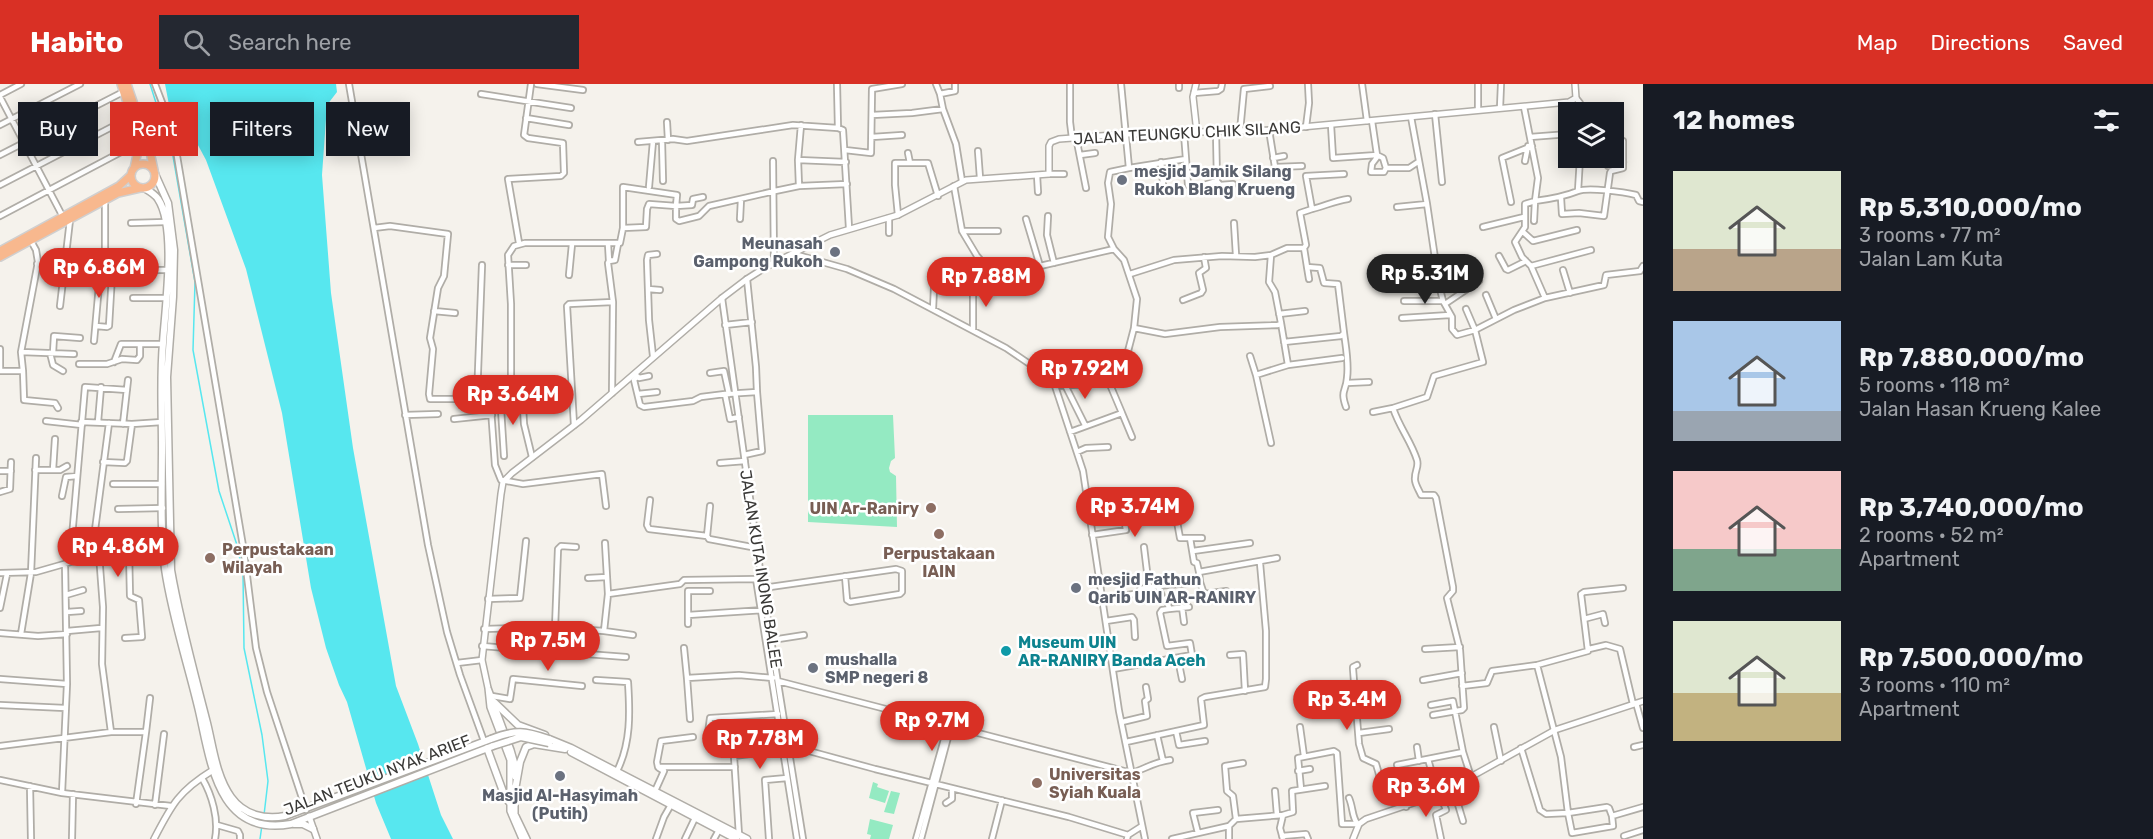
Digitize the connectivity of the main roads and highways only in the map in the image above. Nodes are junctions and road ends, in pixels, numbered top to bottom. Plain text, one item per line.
1 (127, 84) edge
2 (122, 88) edge
3 (133, 172) junction
4 (154, 172) junction
5 (142, 188) junction
6 (67, 219) junction
7 (0, 251) edge
8 (0, 258) edge
9 (164, 377) junction
10 (194, 682) junction
11 (493, 699) road end
12 (489, 743) junction
13 (565, 747) junction
14 (515, 790) road end
15 (672, 803) junction
16 (511, 805) road end
17 (309, 812) junction
18 (291, 824) junction
19 (313, 829) road end
20 (737, 837) edge
21 (747, 839) edge

1 - 4 highway
2 - 3 highway
3 - 4 highway
3 - 5 highway
3 - 6 highway
4 - 5 highway
4 - 9 main road, JALAN TEUKU NYAK ARIEF
5 - 6 highway
5 - 9 main road, JALAN TEUKU NYAK ARIEF
6 - 7 highway
6 - 8 highway
9 - 10 main road, JALAN TEUKU NYAK ARIEF
9 - 10 main road, JALAN TEUKU NYAK ARIEF
10 - 17 main road, JALAN TEUKU NYAK ARIEF
10 - 18 main road, JALAN TEUKU NYAK ARIEF
11 - 13 main road
12 - 13 main road, JALAN TEUKU NYAK ARIEF, bridge
12 - 16 main road
12 - 17 main road, JALAN TEUKU NYAK ARIEF
13 - 14 main road
13 - 15 main road
13 - 15 main road
15 - 20 main road
15 - 20 main road
17 - 18 main road, JALAN TEUKU NYAK ARIEF
18 - 19 main road
20 - 21 main road

